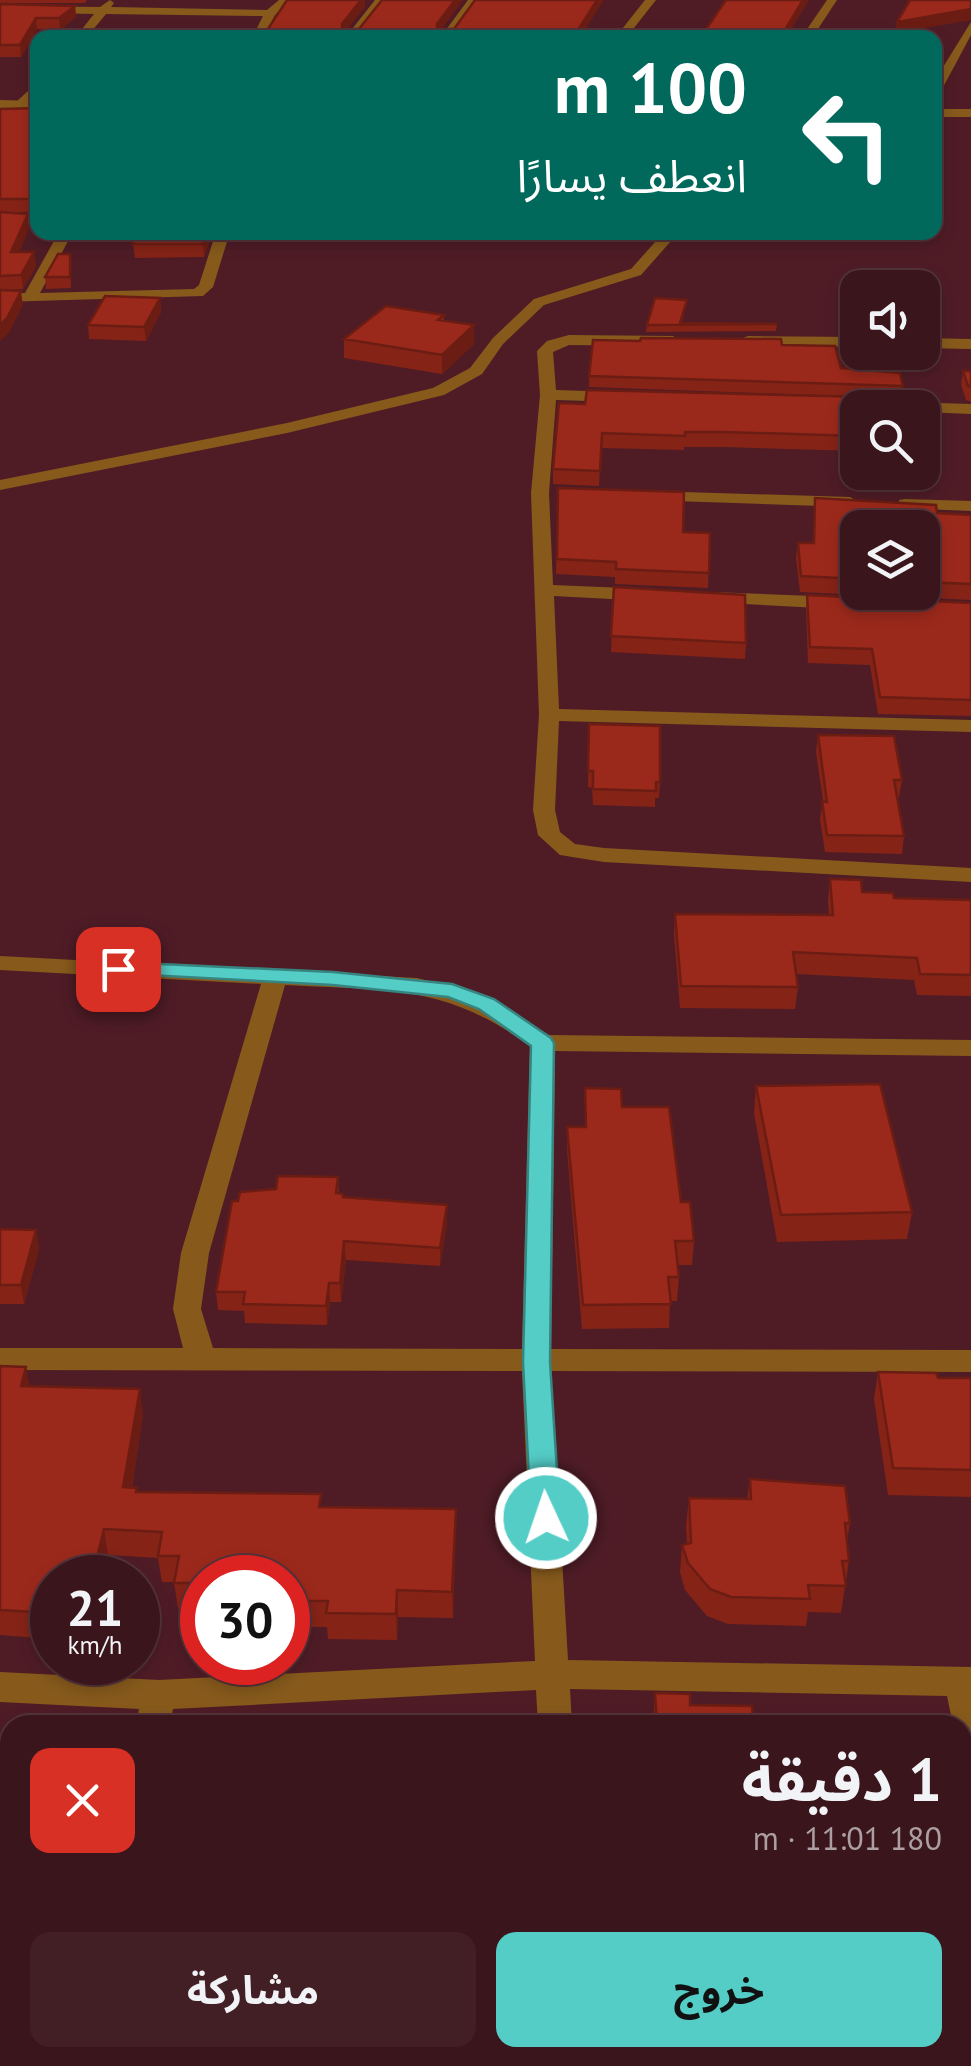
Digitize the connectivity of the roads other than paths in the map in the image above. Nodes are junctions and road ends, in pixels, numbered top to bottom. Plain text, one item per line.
1 (285, 0) edge
2 (381, 0) edge
3 (474, 0) edge
4 (651, 0) edge
5 (832, 0) edge
6 (366, 1) edge
7 (108, 5) edge
8 (0, 10) edge
9 (270, 13) junction
10 (971, 25) edge
11 (87, 30) edge
12 (260, 30) edge
13 (357, 30) edge
14 (451, 30) edge
15 (627, 30) edge
16 (811, 30) edge
17 (942, 78) edge
18 (30, 93) edge
19 (0, 104) edge
20 (20, 104) junction
21 (30, 105) edge
22 (942, 113) edge
23 (971, 113) edge
24 (0, 219) edge
25 (30, 220) edge
26 (62, 240) edge
27 (221, 240) edge
28 (665, 240) edge
29 (0, 298) edge
30 (29, 299) junction
31 (684, 341) edge
32 (723, 341) edge
33 (840, 342) edge
34 (940, 343) edge
35 (971, 344) edge
36 (548, 395) junction
37 (644, 398) edge
38 (940, 408) edge
39 (971, 409) edge
40 (0, 485) edge
41 (638, 496) edge
42 (873, 503) edge
43 (893, 504) edge
44 (971, 506) edge
45 (543, 590) junction
46 (660, 595) edge
47 (699, 597) edge
48 (840, 603) edge
49 (549, 715) junction
50 (971, 726) edge
51 (971, 875) edge
52 (0, 963) edge
53 (276, 976) junction
54 (542, 1043) junction
55 (971, 1048) edge
56 (0, 1359) edge
57 (200, 1359) junction
58 (971, 1361) edge
59 (536, 1362) junction
60 (555, 1674) junction
61 (966, 1682) edge
62 (0, 1687) edge
63 (156, 1710) edge
64 (556, 1715) edge
65 (969, 1715) edge

1 - 9 street
2 - 6 street
2 - 13 street
3 - 14 street
4 - 15 street
5 - 16 street
7 - 8 street
7 - 9 street
7 - 11 street
9 - 12 street
10 - 17 street
18 - 20 street
19 - 20 street
20 - 21 street
22 - 23 street
24 - 25 street
26 - 30 street
27 - 30 street
28 - 40 street
29 - 30 street
31 - 36 street
32 - 33 street
34 - 35 street
36 - 37 street
36 - 45 street
38 - 39 street
41 - 42 street
43 - 44 street
45 - 46 street
45 - 49 street
47 - 48 street
49 - 50 street
49 - 51 street
52 - 53 street
53 - 54 street
53 - 57 street
54 - 55 street
54 - 59 street
56 - 57 street
57 - 59 street
58 - 59 street
59 - 60 street
60 - 61 street
60 - 63 street
60 - 64 street
61 - 65 street
62 - 63 street

